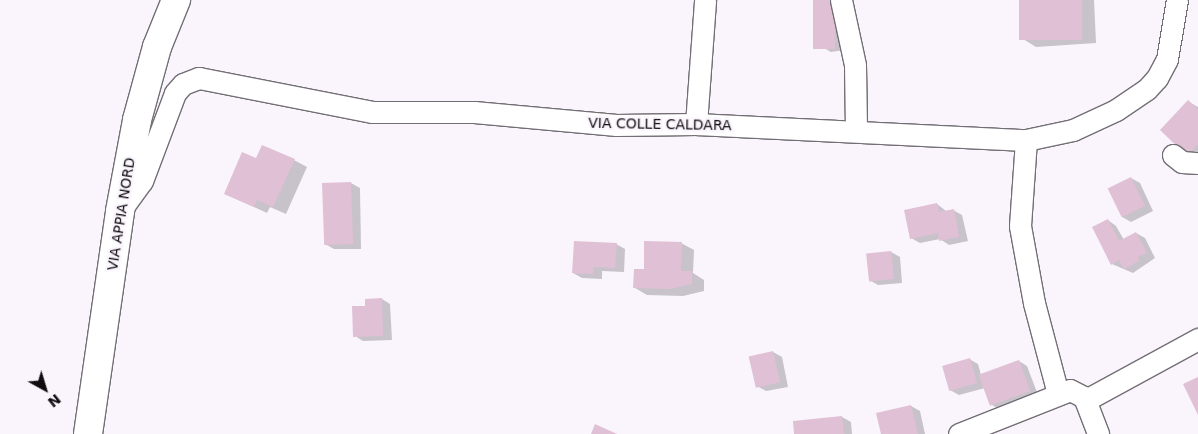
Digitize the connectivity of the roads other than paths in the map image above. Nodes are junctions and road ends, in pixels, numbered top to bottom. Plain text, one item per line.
1 (176, 0) edge
2 (705, 0) edge
3 (842, 0) edge
4 (1177, 0) edge
5 (696, 124) junction
6 (856, 130) junction
7 (1026, 140) junction
8 (1173, 155) dead end
9 (1198, 163) edge
10 (120, 211) junction
11 (1198, 339) edge
12 (1058, 394) junction
13 (1086, 400) junction
14 (88, 434) edge
15 (959, 434) edge
16 (1098, 434) edge

1 - 10 main road, VIA APPIA NORD
2 - 5 street
3 - 6 street
4 - 7 street, VIA COLLE CALDARA
5 - 6 street, VIA COLLE CALDARA
5 - 10 street, VIA COLLE CALDARA
6 - 7 street, VIA COLLE CALDARA
7 - 12 street
8 - 9 street
10 - 14 main road, VIA APPIA NORD
11 - 13 street
12 - 13 street
12 - 15 street
13 - 16 street

